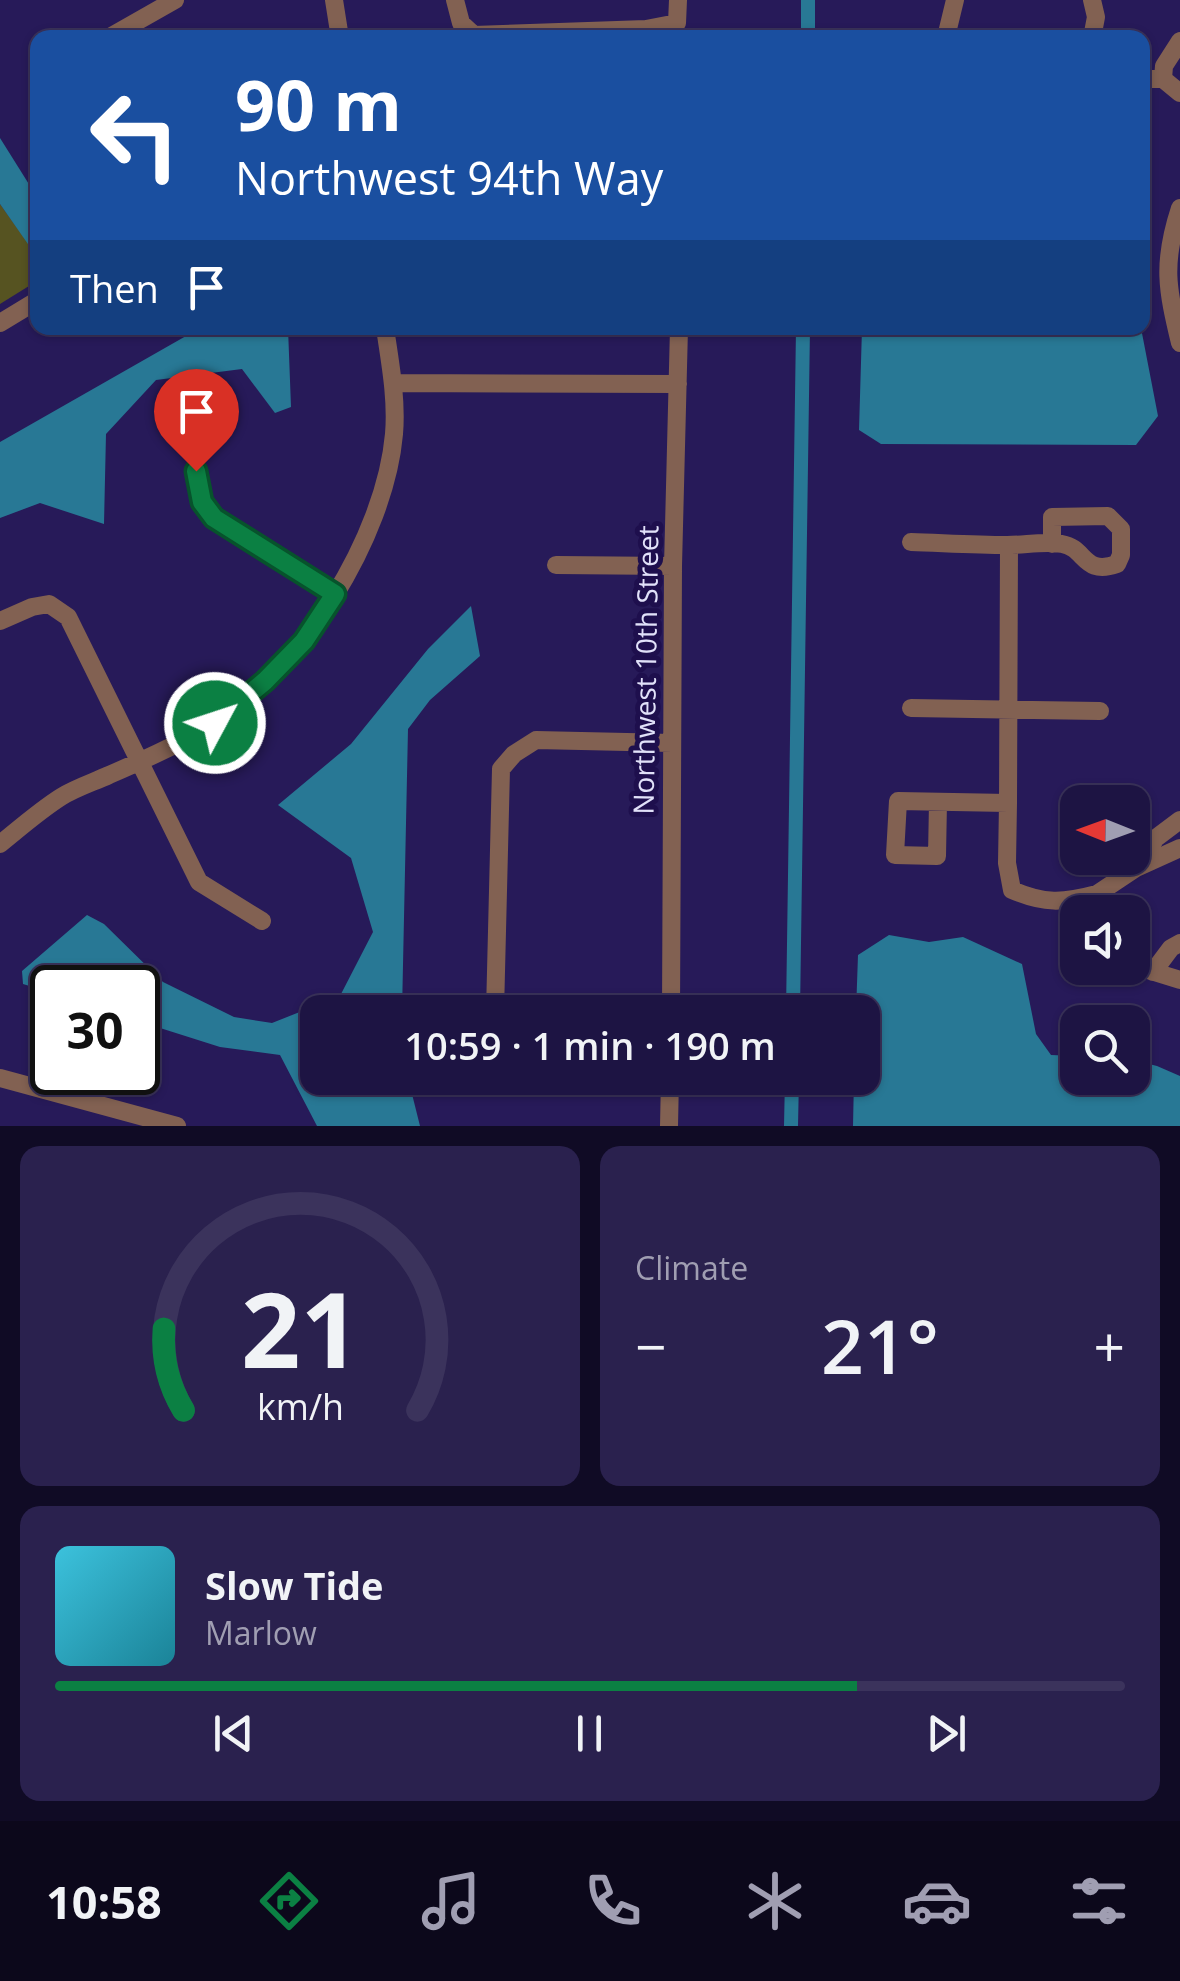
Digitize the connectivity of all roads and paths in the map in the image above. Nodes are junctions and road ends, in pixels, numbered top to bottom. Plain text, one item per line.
1 (175, 0) edge
2 (334, 0) edge
3 (455, 0) edge
4 (678, 0) edge
5 (956, 0) edge
6 (1092, 0) edge
7 (122, 30) edge
8 (339, 30) edge
9 (469, 30) edge
10 (617, 30) edge
11 (948, 30) edge
12 (1094, 30) edge
13 (1180, 41) edge
14 (1162, 79) junction
15 (1150, 80) edge
16 (1180, 92) edge
17 (1180, 208) edge
18 (30, 305) edge
19 (0, 324) edge
20 (386, 335) edge
21 (679, 335) edge
22 (1180, 343) edge
23 (393, 383) junction
24 (678, 384) junction
25 (196, 471) dead end
26 (911, 542) dead end
27 (1052, 544) dead end
28 (1008, 545) junction
29 (556, 564) dead end
30 (673, 566) junction
31 (335, 594) junction
32 (0, 621) edge
33 (911, 708) dead end
34 (1008, 710) junction
35 (1100, 711) dead end
36 (672, 743) junction
37 (138, 762) junction
38 (938, 802) junction
39 (1008, 803) junction
40 (1180, 820) edge
41 (0, 844) edge
42 (1150, 847) edge
43 (1180, 848) edge
44 (1150, 862) edge
45 (1125, 875) edge
46 (1096, 894) joint
47 (262, 921) dead end
48 (1180, 943) edge
49 (1150, 971) edge
50 (1153, 972) junction
51 (1180, 980) edge
52 (495, 995) edge
53 (671, 995) edge
54 (0, 1078) edge
55 (670, 1095) edge
56 (177, 1126) edge
57 (669, 1126) edge

1 - 7 street
2 - 8 street
3 - 9 street
4 - 10 street
5 - 11 street
6 - 12 street
13 - 14 street
14 - 15 street
14 - 16 street
17 - 22 street
18 - 19 street
20 - 23 street
21 - 24 street, Northwest 10th Street
23 - 24 street
23 - 31 street
24 - 30 street, Northwest 10th Street
25 - 31 street
26 - 28 street
27 - 28 street
28 - 34 street
29 - 30 street
30 - 36 street, Northwest 10th Street
31 - 37 street
32 - 37 street
33 - 34 street
34 - 35 street
34 - 39 street
36 - 52 street
36 - 53 street, Northwest 10th Street
37 - 41 street
37 - 47 street
38 - 38 street
38 - 39 street
39 - 46 street
40 - 42 street
43 - 44 street
45 - 46 street
48 - 50 street
49 - 50 street
50 - 51 street
54 - 56 street
55 - 57 street

